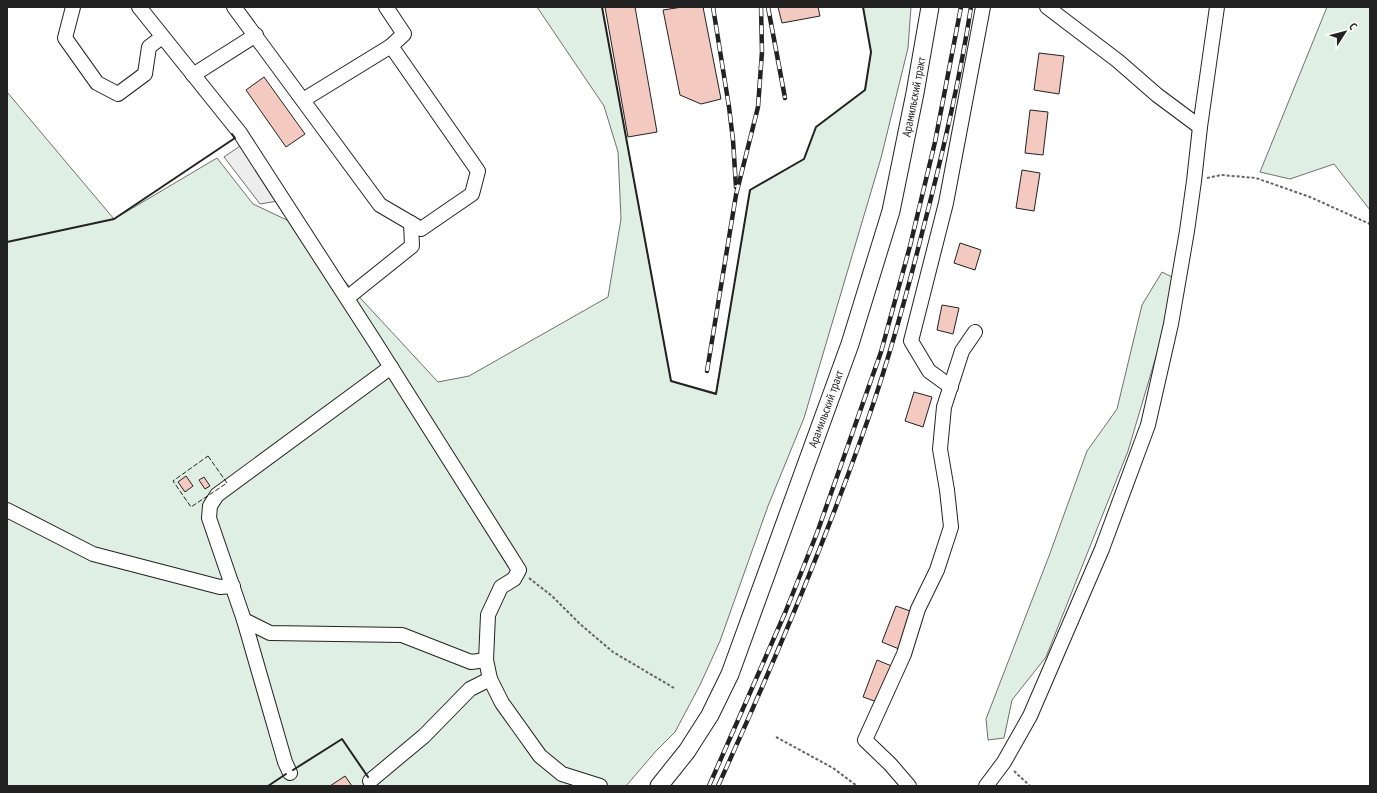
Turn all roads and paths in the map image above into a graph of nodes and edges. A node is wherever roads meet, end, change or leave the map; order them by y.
1 (74, 7) edge
2 (139, 7) edge
3 (234, 7) edge
4 (386, 7) edge
5 (930, 7) edge
6 (983, 7) edge
7 (1047, 7) edge
8 (1217, 7) edge
9 (256, 35) junction
10 (162, 38) junction
11 (391, 46) junction
12 (193, 75) junction
13 (303, 100) junction
14 (1200, 127) junction
15 (1194, 181) junction
16 (410, 223) junction
17 (1370, 224) edge
18 (347, 298) junction
19 (975, 332) dead end
20 (391, 367) junction
21 (951, 387) junction
22 (7, 510) edge
23 (519, 570) junction
24 (233, 586) junction
25 (244, 620) junction
26 (486, 660) junction
27 (490, 679) junction
28 (674, 688) dead end
29 (776, 738) dead end
30 (1004, 762) junction
31 (290, 773) dead end
32 (370, 781) dead end
33 (600, 786) edge
34 (658, 786) edge
35 (857, 786) edge
36 (910, 786) edge
37 (986, 786) edge
38 (1030, 786) edge

1 - 10 street
2 - 10 street
3 - 9 street
4 - 11 street
5 - 34 main road, Арамильский тракт
6 - 21 street
7 - 14 street
8 - 14 street
9 - 12 street
9 - 13 street
10 - 12 street
11 - 13 street
11 - 16 street
12 - 18 street
13 - 16 street
14 - 15 street
15 - 17 path
15 - 30 street
16 - 18 street
18 - 20 street
19 - 21 street
20 - 23 street
20 - 24 street
21 - 36 street
22 - 24 street
23 - 26 street
23 - 28 path
24 - 25 street
25 - 26 street
25 - 31 street
26 - 27 street
27 - 32 street
27 - 33 street
29 - 35 path
30 - 37 street
30 - 38 path

